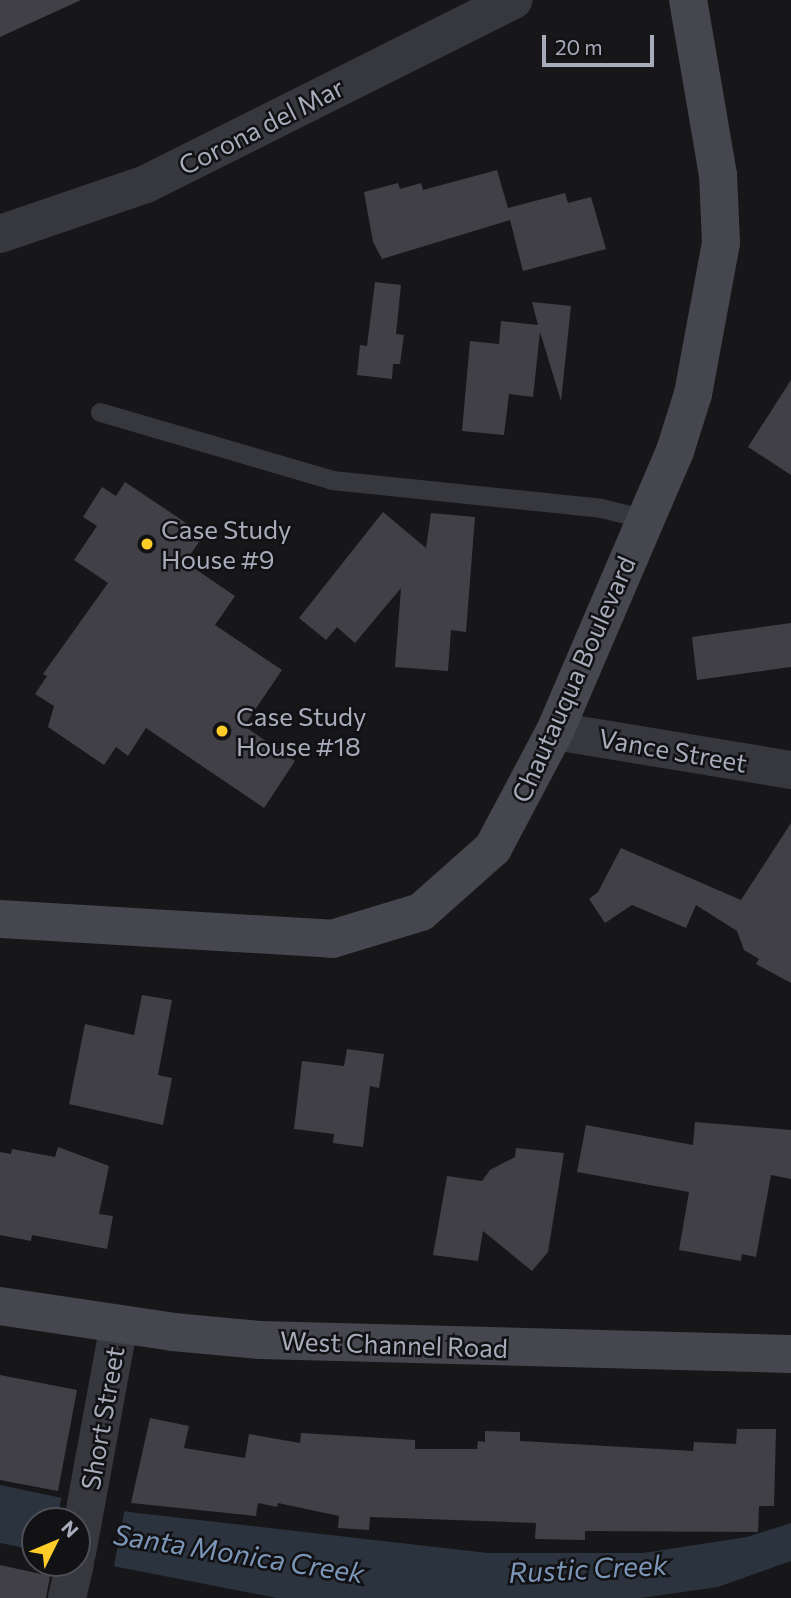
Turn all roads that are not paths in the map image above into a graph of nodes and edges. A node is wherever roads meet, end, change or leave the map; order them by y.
1 (513, 0) edge
2 (688, 0) edge
3 (0, 234) edge
4 (100, 412) dead end
5 (642, 517) junction
6 (555, 731) junction
7 (791, 770) edge
8 (0, 919) edge
9 (0, 1306) edge
10 (119, 1325) junction
11 (791, 1354) edge
12 (85, 1507) edge

1 - 3 street, Corona del Mar
2 - 5 street, Chautauqua Boulevard
4 - 5 lane
5 - 6 street, Chautauqua Boulevard
6 - 7 street, Vance Street
6 - 8 street, Chautauqua Boulevard
9 - 10 street, West Channel Road
10 - 11 street, West Channel Road
10 - 12 street, Short Street

